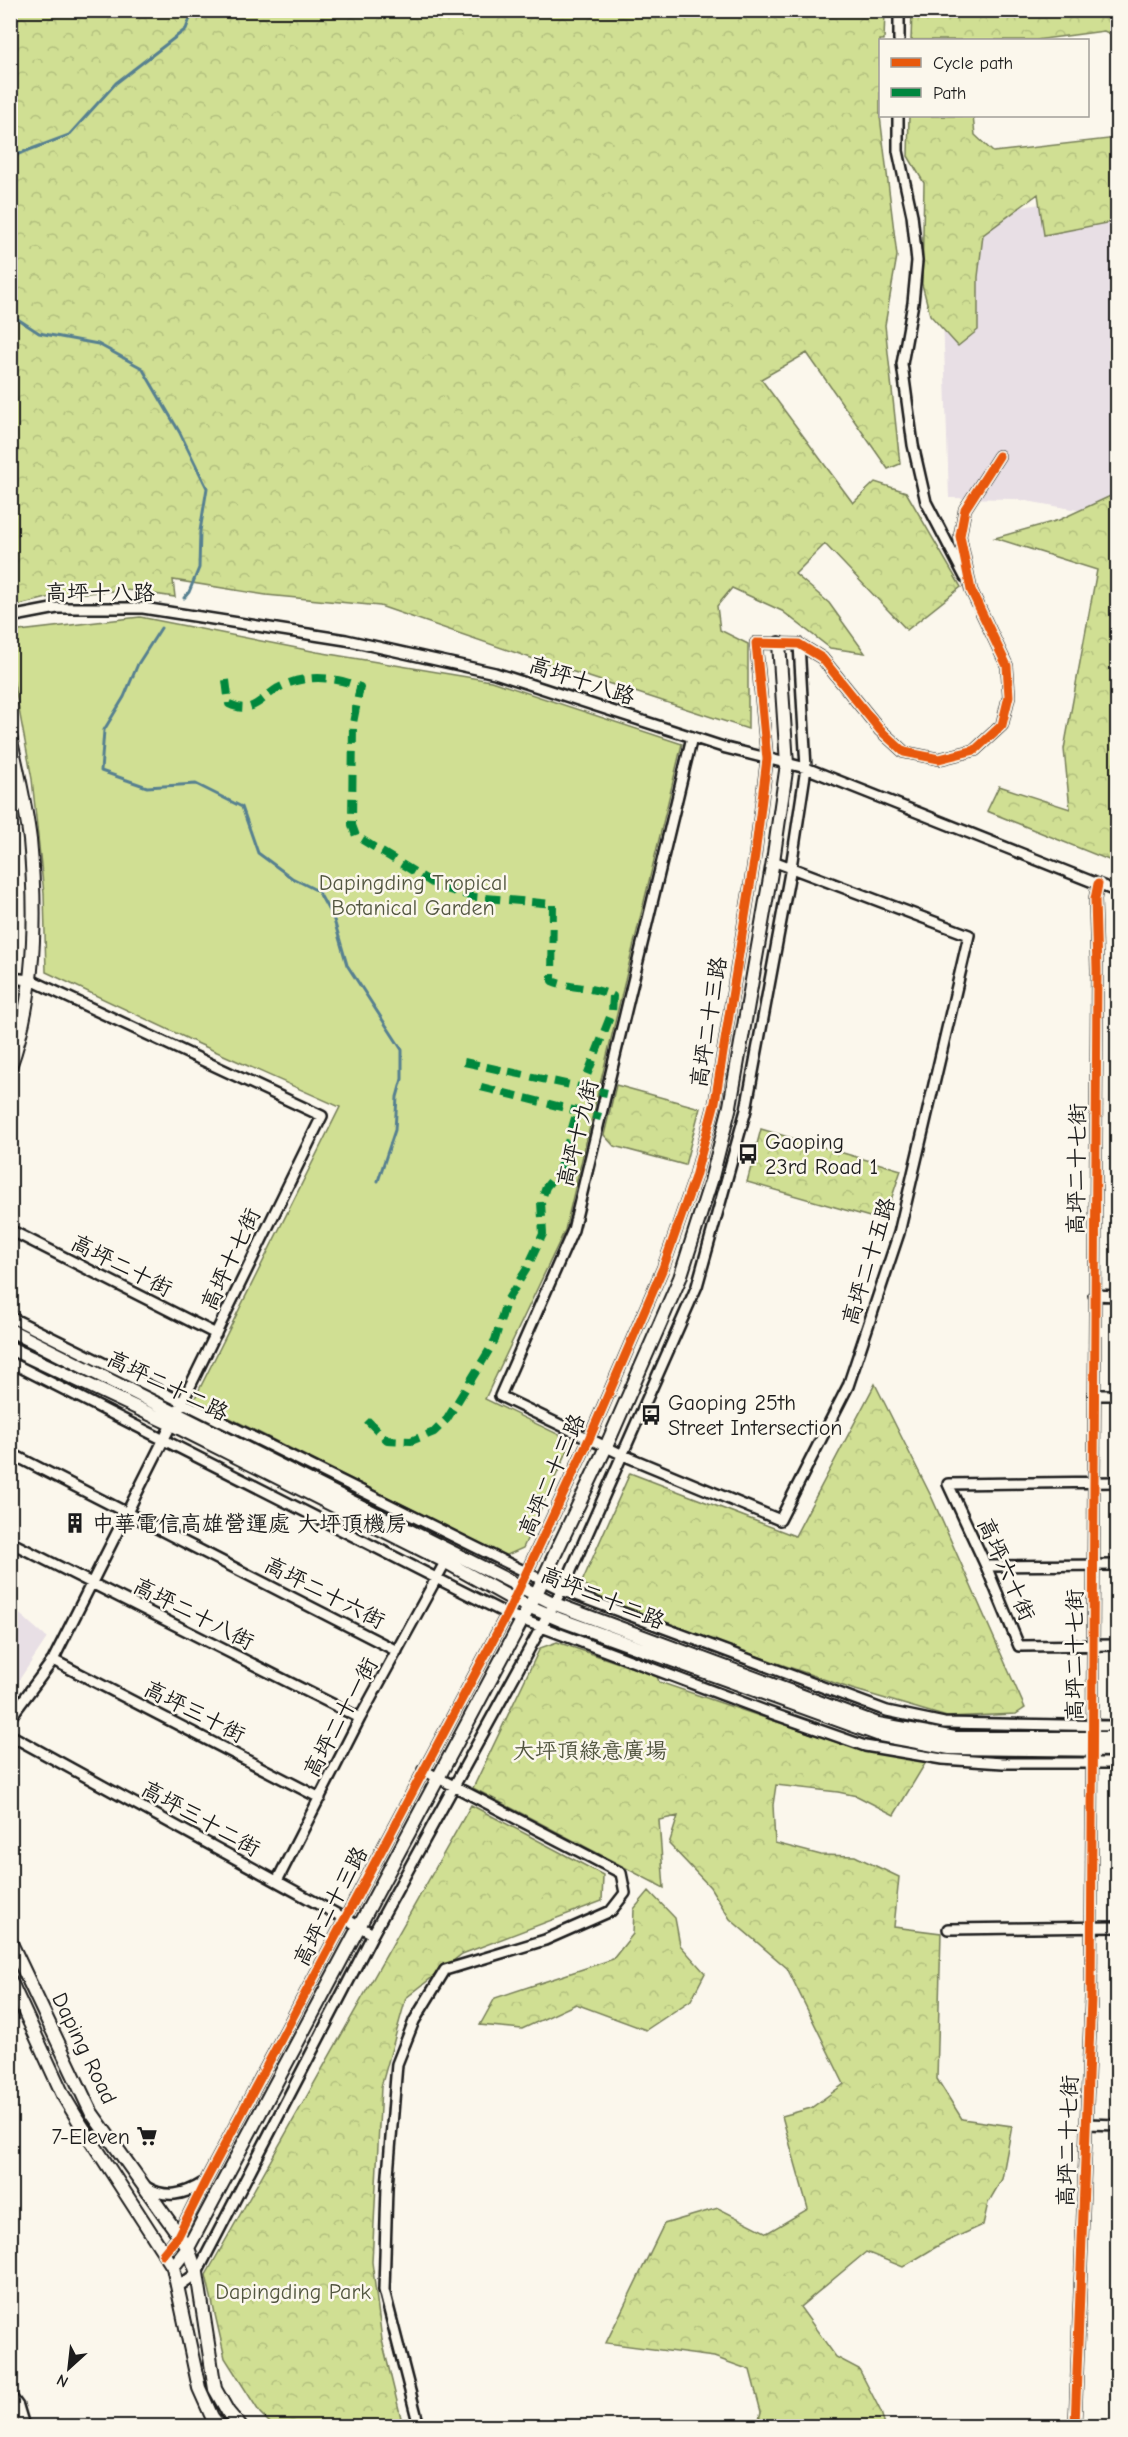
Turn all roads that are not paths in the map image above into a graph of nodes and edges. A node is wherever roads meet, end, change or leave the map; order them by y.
1 (899, 10) edge
2 (899, 39) edge
3 (898, 117) edge
4 (999, 456) dead end
5 (971, 590) junction
6 (10, 617) edge
7 (779, 643) junction
8 (799, 644) junction
9 (10, 736) edge
10 (692, 737) junction
11 (767, 759) junction
12 (787, 764) junction
13 (806, 768) junction
14 (773, 861) junction
15 (791, 867) junction
16 (1098, 884) junction
17 (1118, 892) edge
18 (10, 978) edge
19 (31, 980) junction
20 (10, 1067) edge
21 (10, 1230) edge
22 (1094, 1295) junction
23 (1118, 1296) edge
24 (10, 1317) edge
25 (10, 1330) edge
26 (216, 1334) junction
27 (10, 1348) edge
28 (10, 1362) edge
29 (1093, 1395) junction
30 (1118, 1395) edge
31 (177, 1413) junction
32 (589, 1439) junction
33 (164, 1440) junction
34 (606, 1447) junction
35 (10, 1453) edge
36 (623, 1455) junction
37 (1093, 1482) junction
38 (1118, 1482) edge
39 (127, 1512) junction
40 (458, 1539) junction
41 (10, 1542) edge
42 (449, 1557) junction
43 (1118, 1565) edge
44 (986, 1566) junction
45 (1093, 1566) junction
46 (527, 1574) junction
47 (438, 1578) junction
48 (542, 1581) junction
49 (92, 1583) junction
50 (521, 1587) junction
51 (562, 1590) junction
52 (536, 1594) junction
53 (514, 1600) junction
54 (555, 1604) junction
55 (529, 1608) junction
56 (507, 1614) junction
57 (549, 1616) junction
58 (522, 1620) junction
59 (541, 1629) junction
60 (1093, 1646) junction
61 (1118, 1646) edge
62 (397, 1651) junction
63 (52, 1660) junction
64 (10, 1718) edge
65 (360, 1718) junction
66 (1118, 1726) edge
67 (10, 1735) edge
68 (1118, 1738) edge
69 (1094, 1744) junction
70 (1118, 1750) edge
71 (1118, 1763) edge
72 (423, 1770) junction
73 (437, 1778) junction
74 (455, 1788) junction
75 (320, 1797) junction
76 (276, 1881) junction
77 (346, 1919) junction
78 (358, 1926) junction
79 (1118, 1927) edge
80 (1092, 1928) junction
81 (948, 1929) dead end
82 (373, 1934) junction
83 (10, 1941) edge
84 (32, 1988) junction
85 (12, 1989) edge
86 (1087, 2124) junction
87 (1118, 2126) edge
88 (205, 2182) junction
89 (140, 2183) junction
90 (178, 2236) junction
91 (188, 2248) junction
92 (163, 2254) junction
93 (174, 2267) junction
94 (197, 2273) junction
95 (179, 2286) junction
96 (10, 2395) edge
97 (24, 2427) edge
98 (219, 2427) edge
99 (240, 2427) edge
100 (418, 2427) edge
101 (1075, 2427) edge

1 - 2 street
3 - 5 street
4 - 5 street
5 - 8 street
6 - 10 street, 高坪十八路
7 - 8 street
7 - 11 street, 高坪二十三路
7 - 12 street, 高坪二十三路
8 - 13 street
9 - 19 street
10 - 11 street, 高坪十八路
10 - 32 street, 高坪十九街
11 - 12 street, 高坪十八路
11 - 32 street, 高坪二十三路
12 - 13 street, 高坪十八路
12 - 14 street, 高坪二十三路
13 - 15 street
13 - 16 street, 高坪十八路
14 - 15 street, 高坪二十五路
14 - 34 street, 高坪二十三路
15 - 36 street
15 - 36 street, 高坪二十五路
16 - 17 street, 高坪十八路
16 - 22 street, 高坪二十七街
18 - 19 street, 高坪十七街
19 - 20 street
19 - 26 street, 高坪十七街
21 - 26 street, 高坪二十街
22 - 23 street
22 - 29 street, 高坪二十七街
24 - 31 street, 高坪二十二路
25 - 31 street, 高坪二十二路
26 - 31 street, 高坪十七街
27 - 31 street, 高坪二十二路
28 - 33 street, 高坪二十二路
29 - 30 street
29 - 37 street, 高坪二十七街
31 - 33 street, 高坪十七街
31 - 40 street, 高坪二十二路
31 - 42 street, 高坪二十二路
32 - 34 street, 高坪十九街
32 - 46 street, 高坪二十三路
33 - 39 street, 高坪十七街
33 - 47 street, 高坪二十二路
34 - 36 street, 高坪十九街
34 - 48 street, 高坪二十三路
35 - 39 street, 高坪二十六街
36 - 51 street
37 - 38 street
37 - 44 street, 高坪六十街
37 - 45 street, 高坪二十七街
39 - 49 street, 高坪十七街
39 - 62 street, 高坪二十六街
40 - 42 street, 高坪二十一街
40 - 46 street, 高坪二十二路
41 - 49 street, 高坪二十八街
42 - 47 street, 高坪二十一街
42 - 50 street, 高坪二十二路
42 - 53 street, 高坪二十二路
43 - 45 street
44 - 45 street
44 - 60 street, 高坪六十街
45 - 60 street, 高坪二十七街
46 - 48 street, 高坪二十二路
46 - 50 street, 高坪二十三路
47 - 56 street, 高坪二十二路
47 - 62 street, 高坪二十一街
48 - 51 street, 高坪二十二路
48 - 52 street, 高坪二十三路
49 - 63 street, 高坪十七街
49 - 65 street, 高坪二十八街
50 - 52 street, 高坪二十二路
50 - 53 street, 高坪二十三路
51 - 54 street
51 - 69 street, 高坪二十二路
52 - 54 street, 高坪二十二路
52 - 55 street, 高坪二十三路
53 - 55 street, 高坪二十二路
53 - 56 street, 高坪二十三路
54 - 57 street
54 - 69 street, 高坪二十二路
55 - 57 street, 高坪二十二路
55 - 58 street, 高坪二十三路
56 - 58 street, 高坪二十二路
56 - 72 street, 高坪二十三路
57 - 59 street
57 - 69 street, 高坪二十二路
58 - 59 street, 高坪二十二路
58 - 73 street, 高坪二十三路
59 - 69 street, 高坪二十二路
59 - 74 street
60 - 61 street, 高坪六十街
60 - 69 street, 高坪二十七街
62 - 65 street, 高坪二十一街
63 - 64 street, 高坪十七街
63 - 75 street, 高坪三十街
65 - 75 street, 高坪二十一街
66 - 69 street, 高坪二十二路
67 - 76 street, 高坪三十二街
68 - 69 street, 高坪二十二路
69 - 70 street, 高坪二十二路
69 - 71 street, 高坪二十二路
69 - 80 street, 高坪二十七街
72 - 73 street
72 - 77 street, 高坪二十三路
73 - 74 street
73 - 78 street, 高坪二十三路
74 - 82 street
74 - 100 street
75 - 76 street, 高坪二十一街
76 - 77 street, 高坪三十二街
77 - 78 street, 高坪三十二街
77 - 88 street, 高坪二十三路
78 - 82 street, 高坪三十二街
78 - 91 street, 高坪二十三路
79 - 80 street
80 - 81 street
80 - 86 street, 高坪二十七街
82 - 94 street
83 - 84 street, Daping Road
84 - 85 street
84 - 89 street, Daping Road
85 - 92 street, Daping Road
86 - 87 street
86 - 101 street, 高坪二十七街
88 - 89 street
88 - 90 street, 高坪二十三路
89 - 90 street, Daping Road
90 - 91 street, Daping Road
90 - 92 street, 高坪二十三路
91 - 93 street, 高坪二十三路
91 - 94 street, Daping Road
92 - 93 street, Daping Road
93 - 95 street, Daping Road
94 - 95 street
94 - 99 street, Daping Road
95 - 98 street, Daping Road
96 - 97 street

